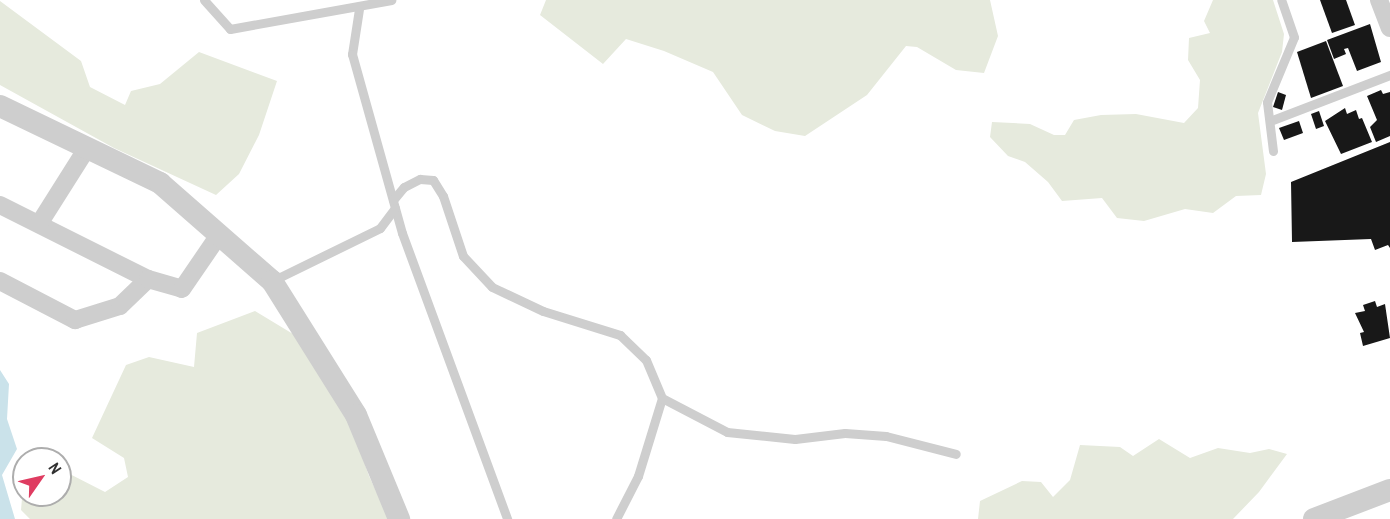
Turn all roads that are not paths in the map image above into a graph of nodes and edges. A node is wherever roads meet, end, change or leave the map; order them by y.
1 (204, 0) edge
2 (391, 0) edge
3 (1281, 0) edge
4 (1379, 0) edge
5 (359, 9) junction
6 (1390, 27) edge
7 (1390, 75) edge
8 (0, 106) edge
9 (1270, 121) junction
10 (87, 148) junction
11 (1273, 151) dead end
12 (394, 204) junction
13 (0, 205) edge
14 (39, 224) junction
15 (219, 235) junction
16 (148, 279) junction
17 (0, 281) edge
18 (272, 281) junction
19 (662, 398) junction
20 (956, 454) dead end
21 (1390, 490) edge
22 (399, 519) edge
23 (507, 519) edge
24 (616, 519) edge
25 (1314, 519) edge

1 - 5 lane
2 - 5 lane
3 - 9 lane
4 - 6 street
5 - 12 lane
7 - 9 lane
8 - 10 street
9 - 11 lane
10 - 14 street
10 - 15 street
12 - 18 lane
12 - 19 lane
12 - 23 lane
13 - 14 street
14 - 16 street
15 - 16 street
15 - 18 street
16 - 17 street
18 - 22 street
19 - 20 lane
19 - 24 lane
21 - 25 street

